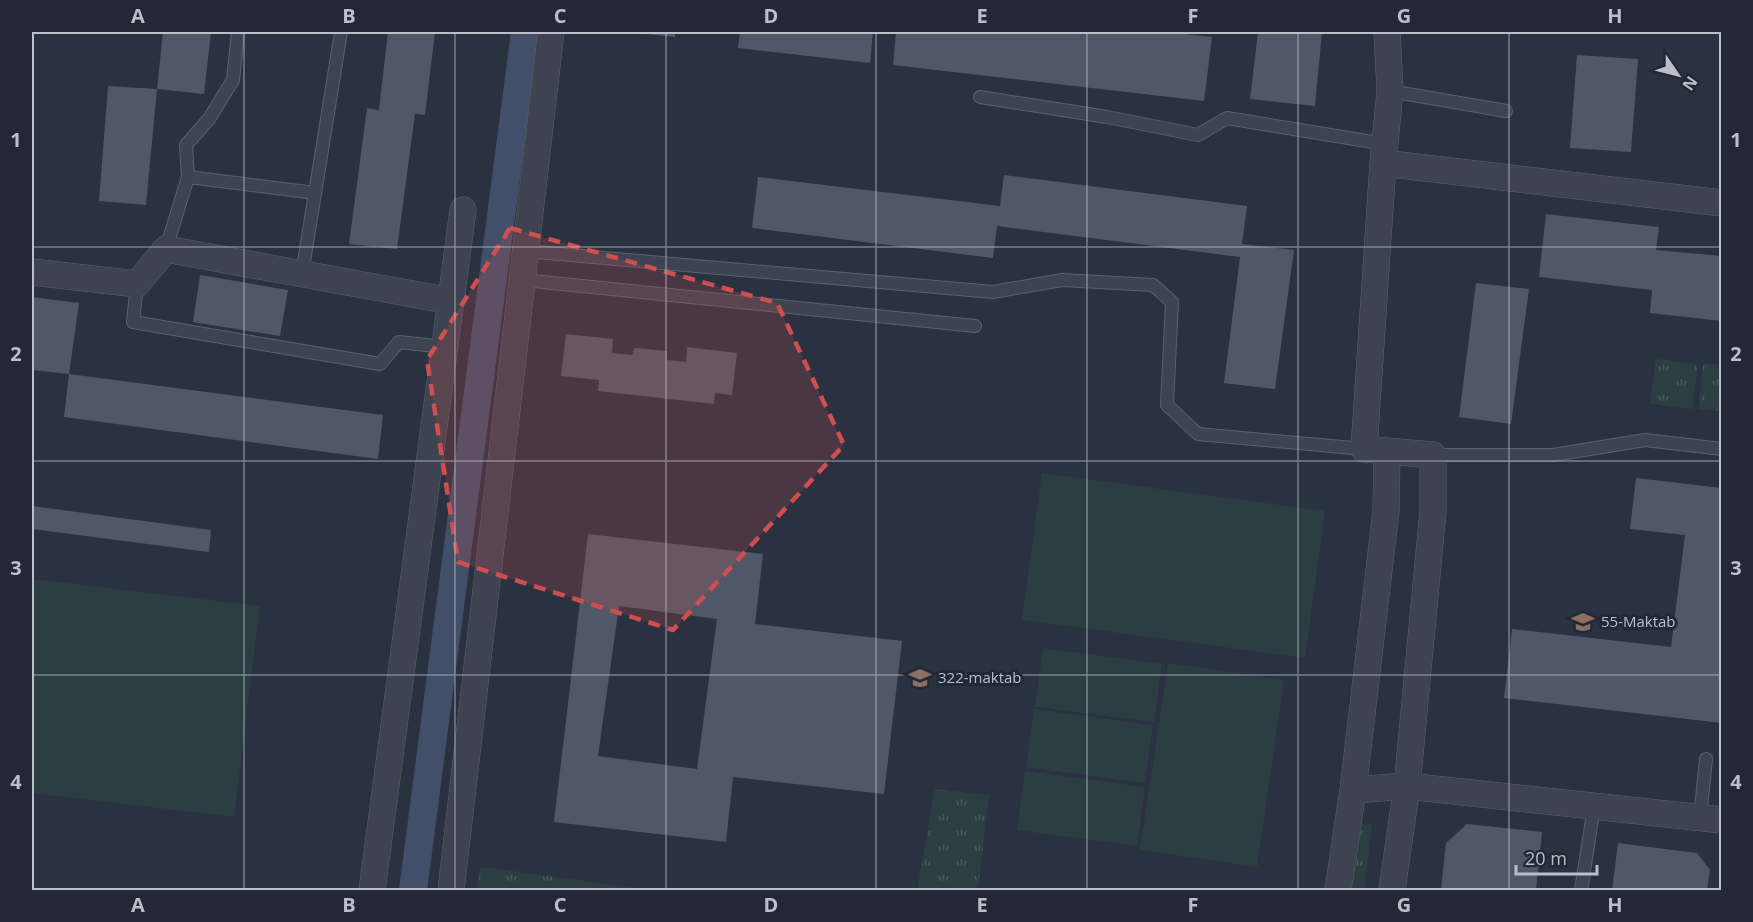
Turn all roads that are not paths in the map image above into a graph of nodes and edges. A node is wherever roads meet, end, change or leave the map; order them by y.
1 (238, 32) edge
2 (341, 32) edge
3 (551, 32) edge
4 (1387, 32) edge
5 (1390, 92) junction
6 (980, 98) dead end
7 (1506, 111) dead end
8 (1384, 153) junction
9 (188, 177) junction
10 (315, 193) junction
11 (1722, 203) edge
12 (463, 210) dead end
13 (166, 249) junction
14 (525, 250) junction
15 (32, 272) edge
16 (302, 274) junction
17 (523, 280) junction
18 (137, 284) junction
19 (451, 302) junction
20 (975, 326) dead end
21 (444, 347) junction
22 (1722, 449) edge
23 (1375, 451) junction
24 (1433, 455) junction
25 (1706, 759) dead end
26 (1407, 786) junction
27 (1353, 790) junction
28 (1594, 807) junction
29 (1711, 819) edge
30 (372, 891) edge
31 (451, 891) edge
32 (1338, 891) edge
33 (1392, 891) edge
34 (1581, 891) edge

1 - 9 lane
2 - 10 lane
3 - 14 street
4 - 5 street
5 - 7 lane
5 - 8 street
6 - 8 lane
8 - 11 street
8 - 23 street
9 - 10 lane
9 - 13 lane
10 - 16 lane
12 - 19 street
13 - 16 street
13 - 18 street
14 - 17 street
14 - 23 lane
15 - 18 street
16 - 19 street
17 - 20 lane
17 - 31 street
18 - 21 lane
19 - 21 street
21 - 30 street
22 - 24 lane
23 - 24 street
23 - 27 street
24 - 26 street
25 - 29 lane
26 - 27 street
26 - 28 street
26 - 33 street
27 - 32 street
28 - 29 street
28 - 34 lane

